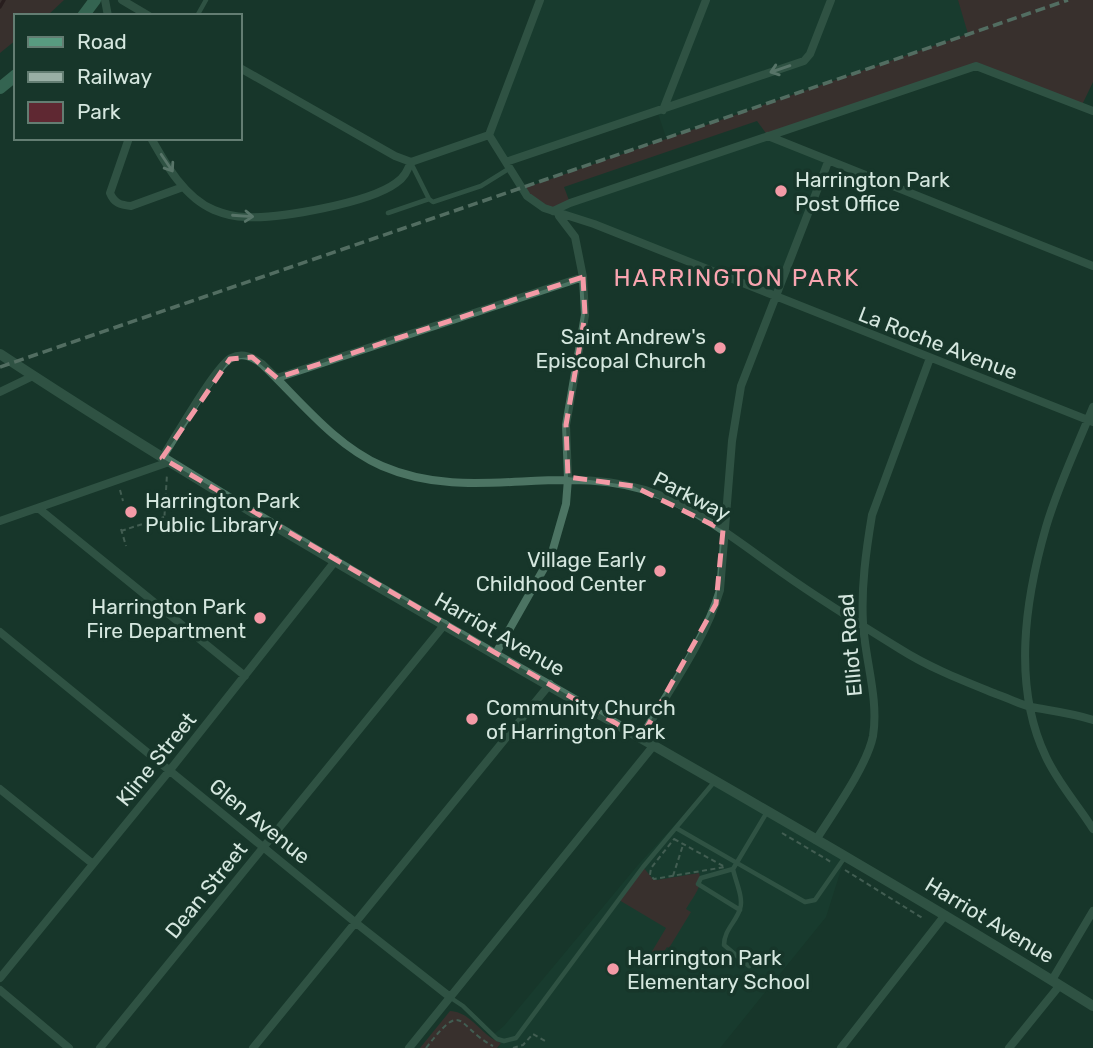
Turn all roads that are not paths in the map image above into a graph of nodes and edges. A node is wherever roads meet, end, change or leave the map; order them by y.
1 (122, 0) edge
2 (540, 0) edge
3 (706, 0) edge
4 (831, 0) edge
5 (146, 14) edge
6 (242, 69) edge
7 (14, 77) edge
8 (0, 88) edge
9 (663, 110) junction
10 (1093, 111) edge
11 (489, 135) junction
12 (768, 136) junction
13 (128, 140) edge
14 (152, 140) edge
15 (411, 162) junction
16 (828, 162) junction
17 (508, 165) junction
18 (183, 187) junction
19 (429, 200) junction
20 (553, 211) junction
21 (388, 213) dead end
22 (1093, 266) edge
23 (583, 277) junction
24 (774, 296) junction
25 (0, 354) edge
26 (930, 358) junction
27 (33, 376) junction
28 (277, 378) junction
29 (0, 391) edge
30 (1093, 407) edge
31 (1091, 421) edge
32 (166, 465) junction
33 (568, 479) junction
34 (38, 508) junction
35 (0, 521) edge
36 (723, 530) junction
37 (336, 560) junction
38 (445, 624) junction
39 (863, 626) junction
40 (0, 632) edge
41 (496, 653) junction
42 (245, 677) junction
43 (550, 684) junction
44 (1029, 706) junction
45 (1093, 720) edge
46 (641, 738) junction
47 (654, 745) junction
48 (170, 770) junction
49 (715, 781) junction
50 (1, 791) edge
51 (767, 811) junction
52 (676, 828) junction
53 (1093, 829) edge
54 (816, 840) junction
55 (263, 847) junction
56 (845, 857) junction
57 (736, 863) junction
58 (93, 864) junction
59 (733, 869) junction
60 (740, 910) junction
61 (1093, 911) edge
62 (945, 915) junction
63 (356, 923) junction
64 (749, 966) dead end
65 (0, 978) edge
66 (1056, 982) junction
67 (0, 989) edge
68 (450, 997) junction
69 (1093, 1006) edge
70 (510, 1041) junction
71 (69, 1048) edge
72 (100, 1048) edge
73 (253, 1048) edge
74 (409, 1048) edge
75 (511, 1048) edge
76 (841, 1048) edge
77 (1009, 1048) edge

1 - 5 street
2 - 11 street
3 - 9 street
4 -> 9 street
6 - 15 street
7 - 8 main road
9 - 17 street
10 - 12 street
11 - 15 street
11 - 17 street, La Roche Avenue
12 - 16 street
12 - 20 street
13 - 18 street
14 -> 18 street
18 -> 15 street
15 - 19 lane
16 - 22 street
16 - 24 street
17 - 19 lane
17 - 20 street, La Roche Avenue
19 - 21 lane
20 - 23 street
20 - 24 street, La Roche Avenue
23 - 28 street
23 - 33 street
24 - 26 street, La Roche Avenue
24 - 36 street
25 - 27 street, Harriot Avenue
26 - 31 street, La Roche Avenue
26 - 39 street, Elliot Road
27 - 29 street
27 - 32 street, Harriot Avenue
28 - 32 street, Parkway
28 - 33 street, Parkway
30 - 31 street
31 - 44 street
32 - 34 street
32 - 37 street, Harriot Avenue
33 - 36 street, Parkway
33 - 41 street
34 - 35 street
34 - 42 street
36 - 39 street, Parkway
36 - 46 street
37 - 38 street, Harriot Avenue
37 - 42 street, Kline Street
38 - 41 street, Harriot Avenue
38 - 55 street, Dean Street
39 - 44 street, Parkway
39 - 54 street, Elliot Road
40 - 48 street, Glen Avenue
41 - 43 street, Harriot Avenue
42 - 48 street, Kline Street
43 - 46 street, Harriot Avenue
43 - 63 street
44 - 45 street, Parkway
44 - 53 street
46 - 47 street, Harriot Avenue
47 - 49 street, Harriot Avenue
47 - 68 street
48 - 55 street, Glen Avenue
48 - 58 street, Kline Street
49 - 51 street, Harriot Avenue
49 - 52 lane
50 - 58 street
51 - 54 street, Harriot Avenue
51 - 57 lane
52 - 57 lane
52 - 70 lane
54 - 56 street, Harriot Avenue
55 - 63 street, Glen Avenue
55 - 72 street, Dean Street
56 - 57 lane
56 - 62 street, Harriot Avenue
57 - 59 lane
58 - 65 street, Kline Street
59 - 60 lane
59 - 60 lane
60 - 64 lane
61 - 66 street
62 - 66 street, Harriot Avenue
62 - 76 street
63 - 68 street, Glen Avenue
63 - 73 street
66 - 69 street, Harriot Avenue
66 - 77 street
67 - 71 street
68 - 70 lane, Glen Avenue
68 - 74 street
70 - 75 lane

